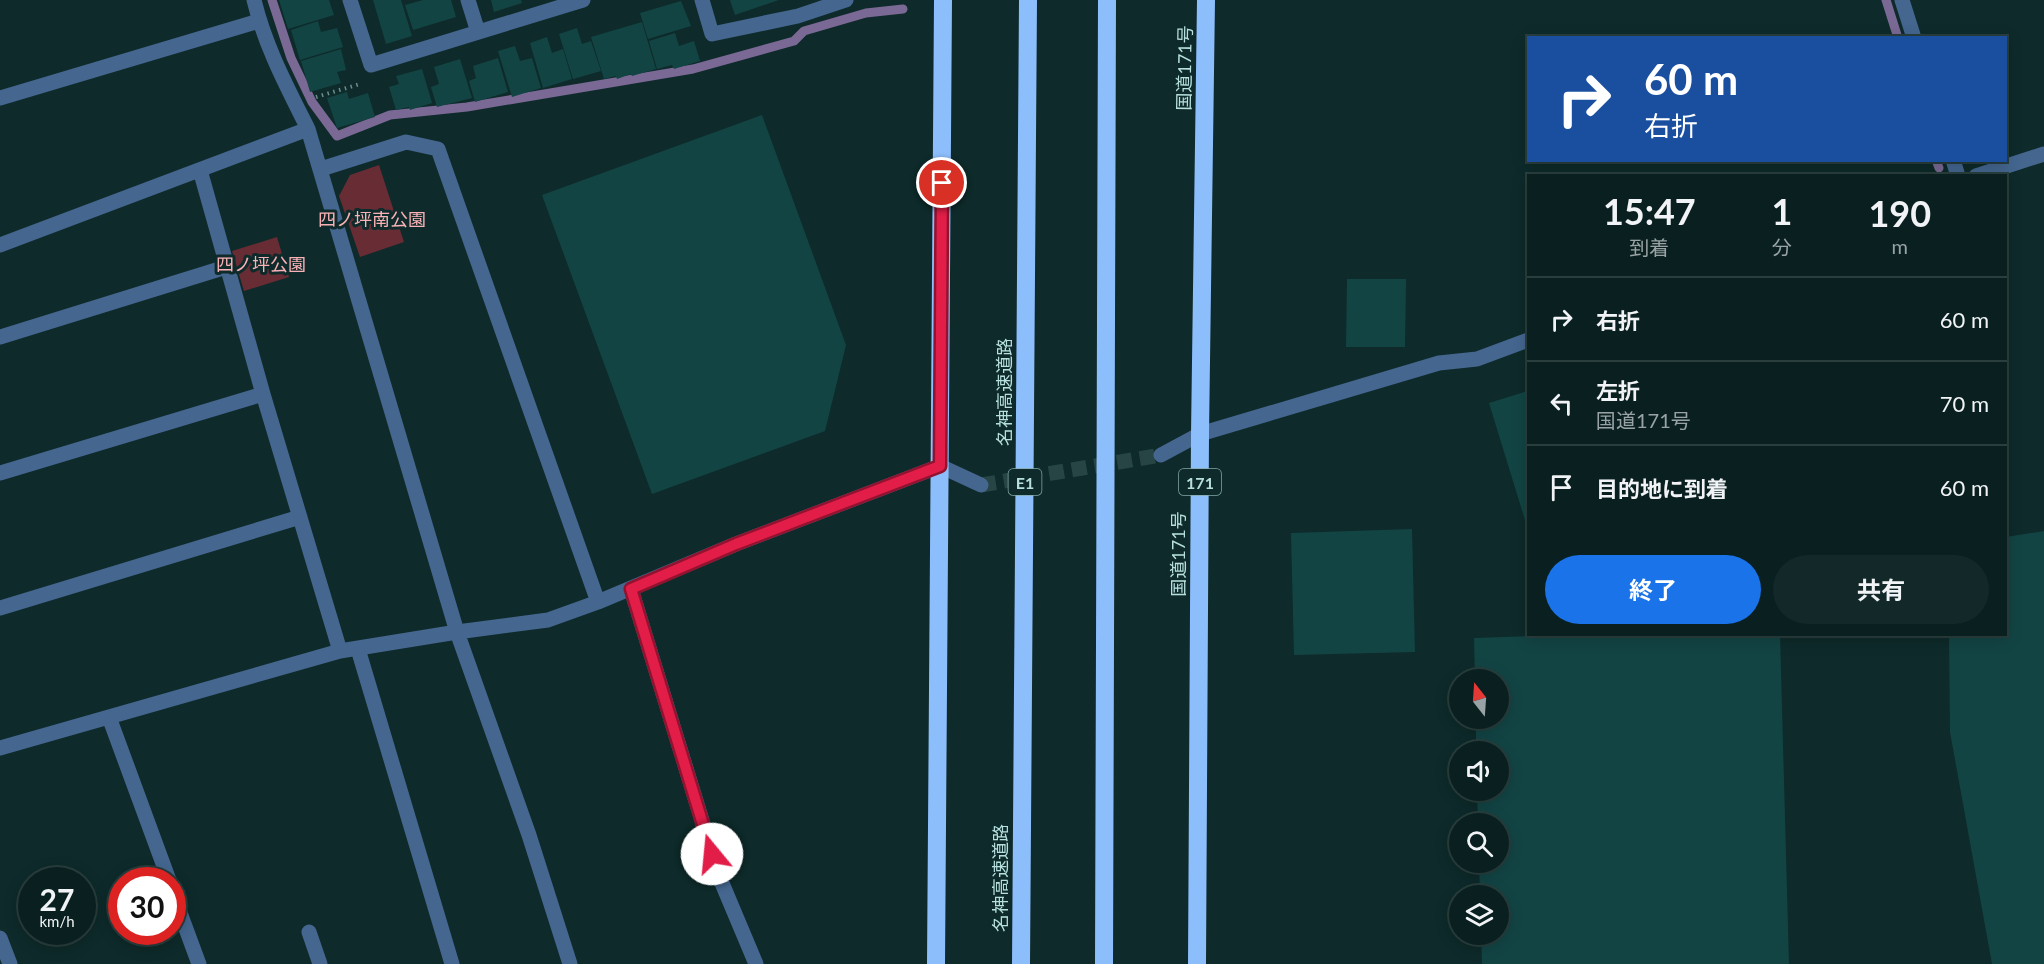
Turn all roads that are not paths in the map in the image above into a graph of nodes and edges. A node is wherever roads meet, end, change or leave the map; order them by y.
1 (254, 0) edge
2 (350, 0) edge
3 (468, 0) edge
4 (583, 0) edge
5 (702, 0) edge
6 (846, 0) edge
7 (943, 0) edge
8 (1028, 0) edge
9 (1107, 0) edge
10 (1206, 0) edge
11 (1902, 0) edge
12 (259, 21) junction
13 (478, 32) junction
14 (1913, 36) edge
15 (0, 98) edge
16 (308, 129) junction
17 (2044, 154) edge
18 (321, 169) junction
19 (200, 170) junction
20 (1982, 174) edge
21 (0, 245) edge
22 (226, 267) junction
23 (0, 337) edge
24 (1527, 340) edge
25 (263, 394) junction
26 (1200, 434) junction
27 (1161, 455) tunnel mouth
28 (940, 466) junction
29 (0, 473) edge
30 (981, 485) tunnel mouth
31 (300, 517) junction
32 (631, 589) junction
33 (598, 602) junction
34 (0, 608) edge
35 (457, 632) junction
36 (358, 649) junction
37 (340, 651) junction
38 (109, 717) junction
39 (0, 748) edge
40 (164, 867) edge
41 (186, 929) edge
42 (309, 932) dead end
43 (0, 938) edge
44 (10, 964) edge
45 (199, 964) edge
46 (320, 964) edge
47 (452, 964) edge
48 (570, 964) edge
49 (756, 964) edge
50 (936, 964) edge
51 (1021, 964) edge
52 (1104, 964) edge
53 (1197, 964) edge

1 - 12 street
2 - 13 street
3 - 13 street
4 - 13 street
5 - 6 street
7 - 28 highway
8 - 51 highway, 名神高速道路 / E1
9 - 52 highway
10 - 26 highway, 国道171号 / 171
11 - 14 street
12 - 15 street
12 - 16 street
16 - 18 street
16 - 19 street
17 - 20 street
18 - 33 street
18 - 35 street
19 - 21 street
19 - 22 street
22 - 23 street
22 - 25 street
24 - 26 street
25 - 29 street
25 - 31 street
26 - 27 street
26 - 53 highway, 国道171号 / 171
28 - 30 street
28 - 32 street
28 - 50 highway
31 - 34 street
31 - 37 street
32 - 33 street
32 - 49 street
33 - 35 street
35 - 36 street
35 - 48 street
36 - 37 street
36 - 47 street
37 - 38 street
38 - 39 street
38 - 40 street
41 - 45 street
42 - 46 street
43 - 44 street

